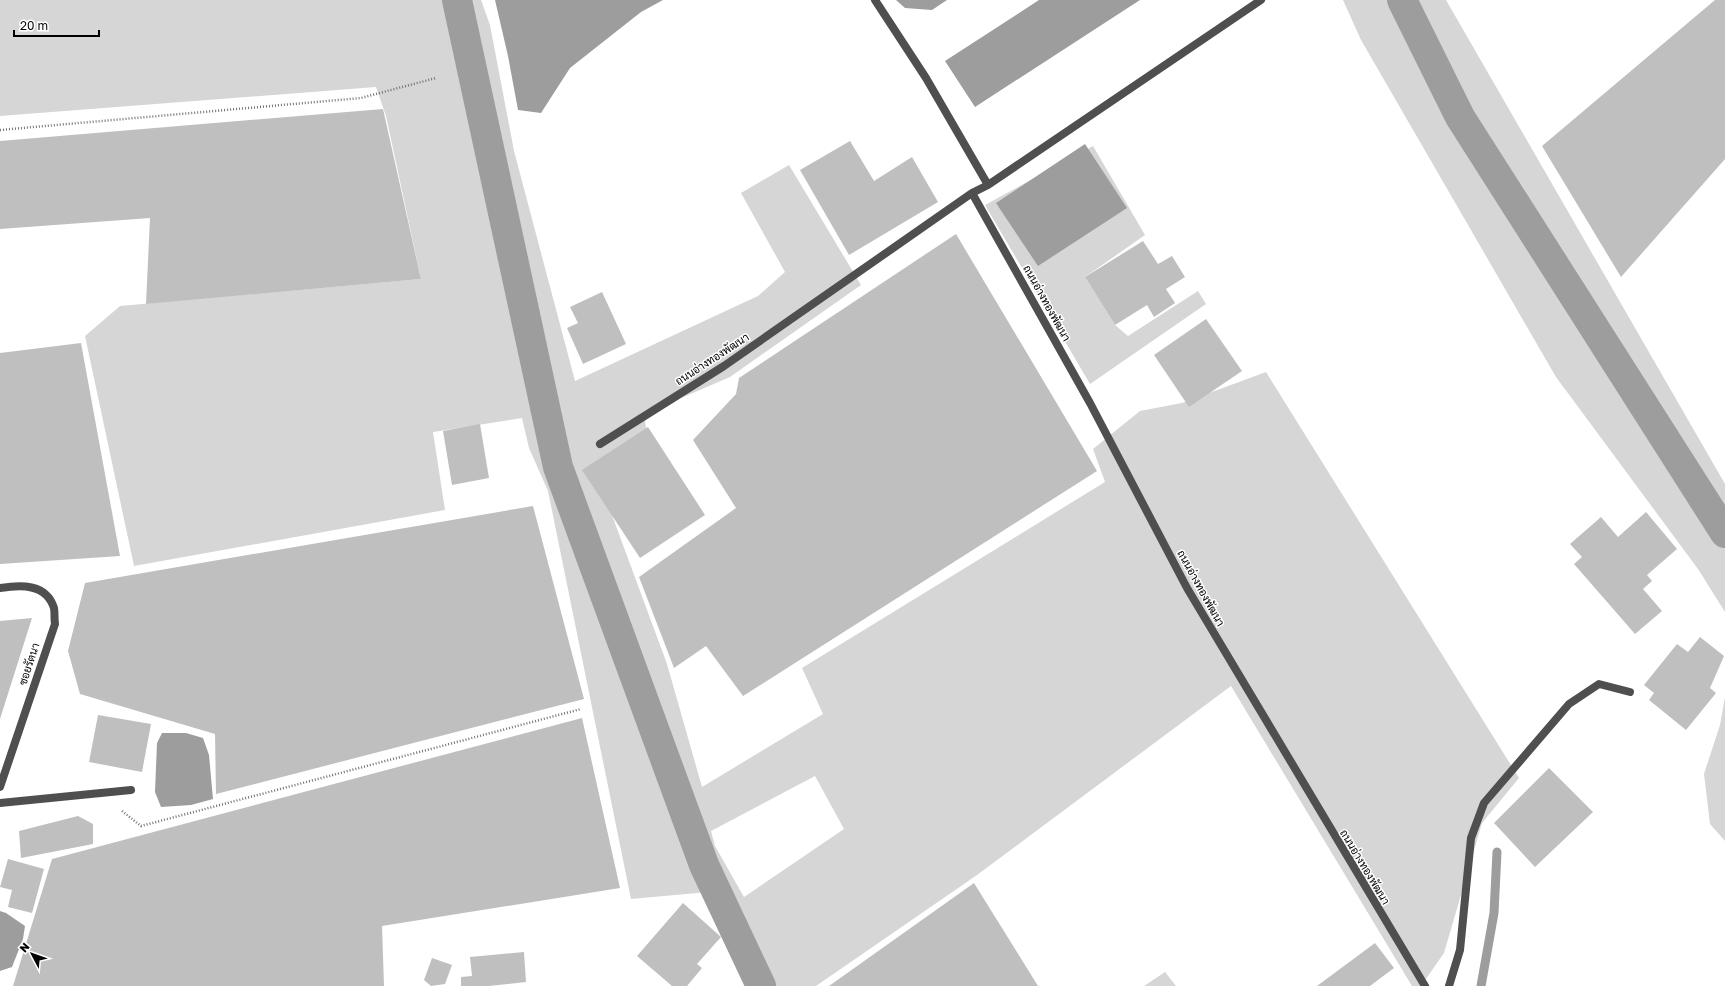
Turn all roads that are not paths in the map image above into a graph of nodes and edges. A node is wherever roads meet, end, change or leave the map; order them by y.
1 (875, 0) edge
2 (1261, 0) edge
3 (988, 185) junction
4 (972, 193) junction
5 (600, 444) dead end
6 (0, 588) edge
7 (1630, 692) dead end
8 (0, 788) edge
9 (131, 790) dead end
10 (0, 803) edge
11 (1425, 986) edge
12 (1449, 986) edge

1 - 3 street
2 - 3 street, ถนนอ่างทองพัฒนา
3 - 4 street, ถนนอ่างทองพัฒนา
4 - 5 street, ถนนอ่างทองพัฒนา
4 - 11 street, ถนนอ่างทองพัฒนา
6 - 8 street, ซอยรัตนา
7 - 12 street
9 - 10 street

